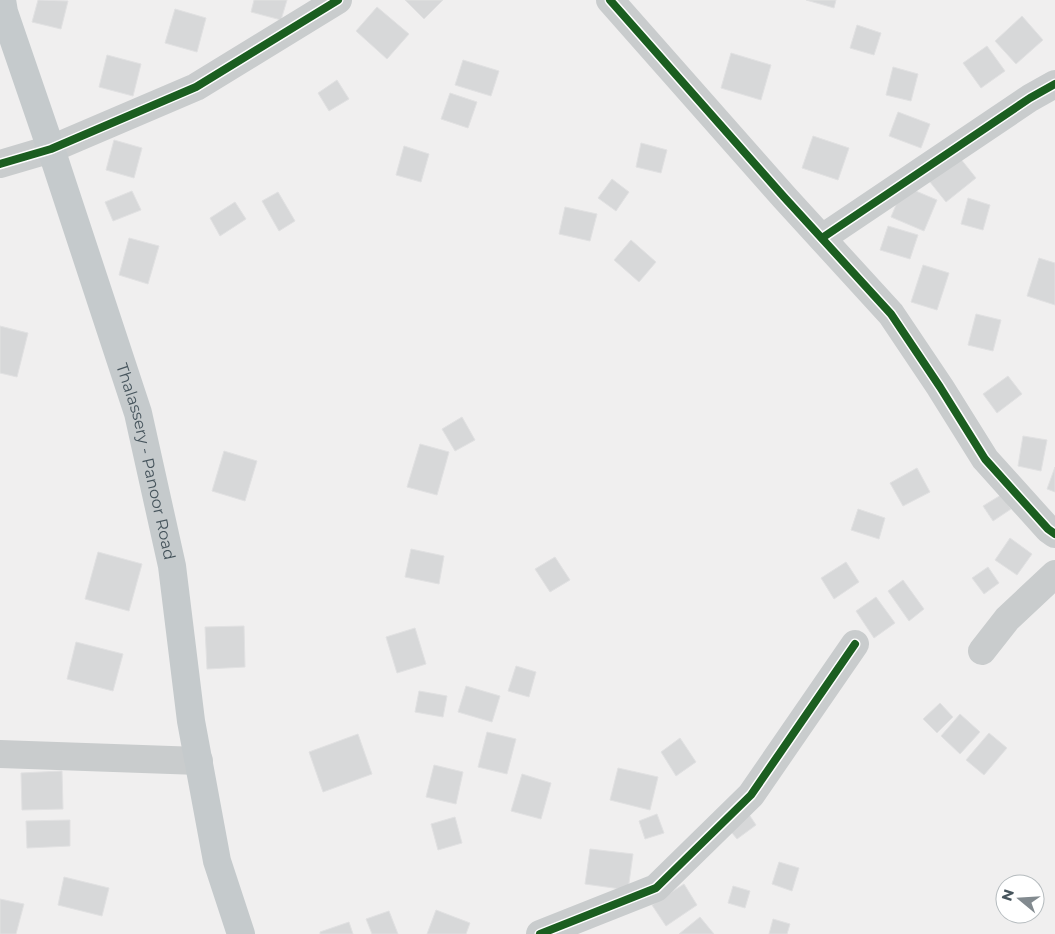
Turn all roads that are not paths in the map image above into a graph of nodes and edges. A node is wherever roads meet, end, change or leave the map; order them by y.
1 (2, 0) edge
2 (338, 0) edge
3 (610, 0) edge
4 (1055, 84) edge
5 (51, 148) junction
6 (0, 164) edge
7 (822, 238) junction
8 (1055, 534) edge
9 (1055, 574) edge
10 (855, 644) dead end
11 (982, 651) dead end
12 (0, 754) edge
13 (199, 761) junction
14 (241, 934) edge
15 (540, 934) edge

1 - 5 main road, Thalassery - Panoor Road
2 - 5 street
3 - 7 street
4 - 7 street
5 - 6 street
5 - 13 main road, Thalassery - Panoor Road
7 - 8 street
9 - 11 street
10 - 15 street
12 - 13 street
13 - 14 main road, Thalassery - Panoor Road

